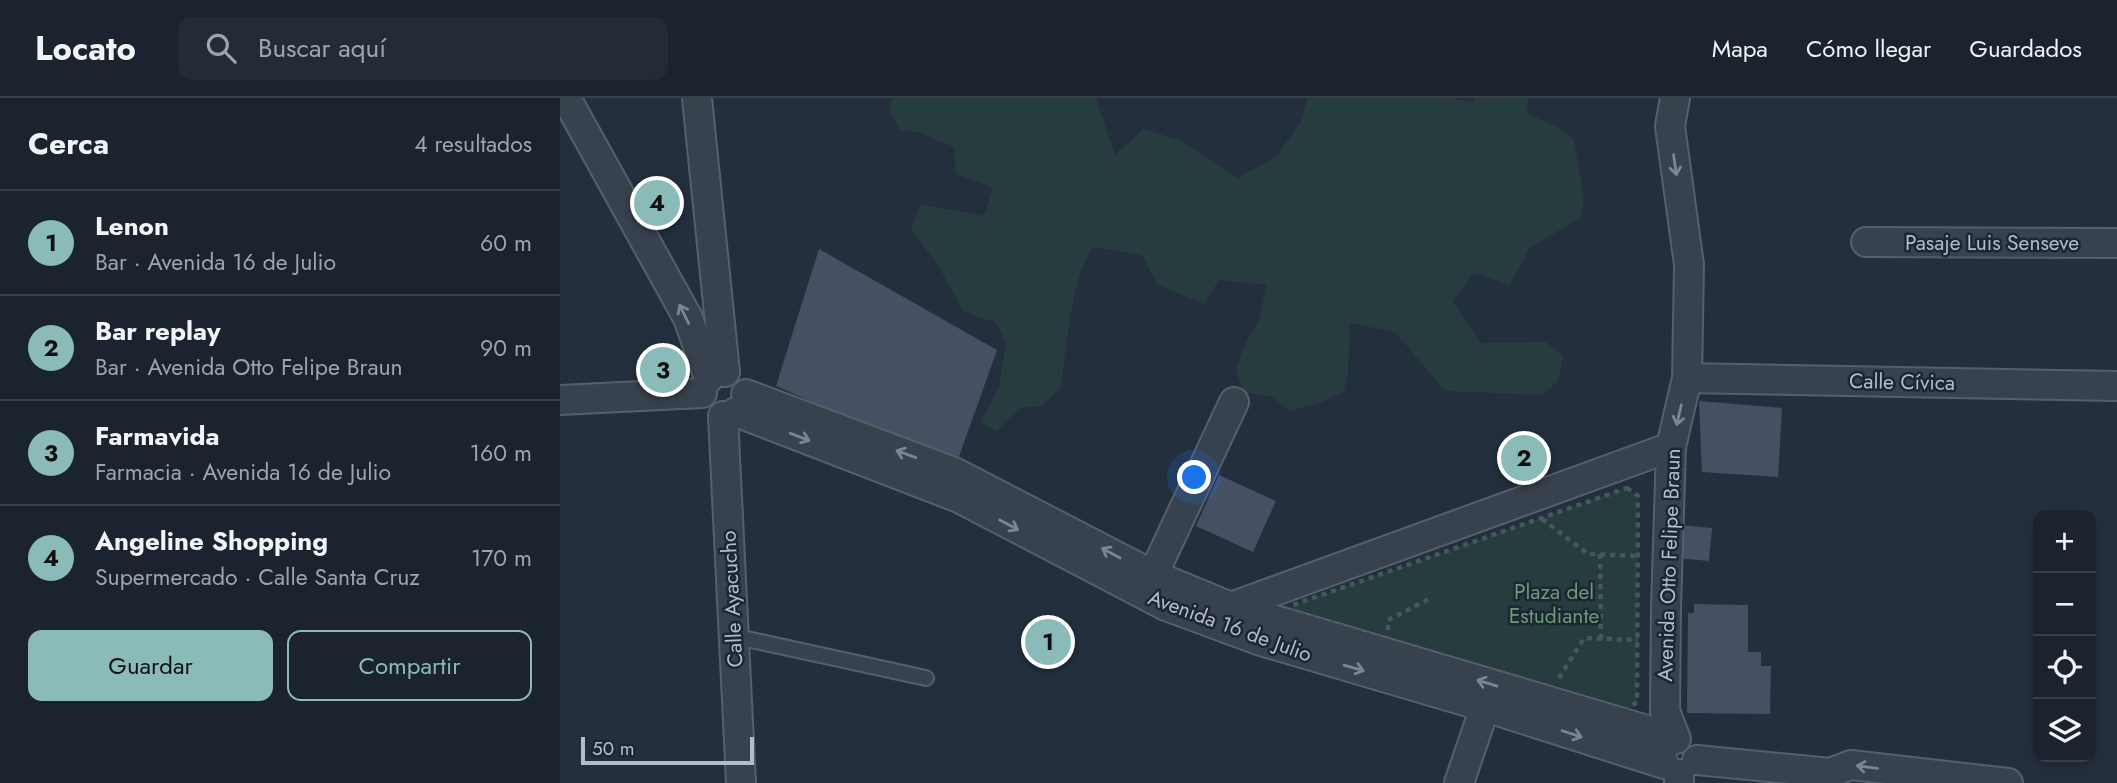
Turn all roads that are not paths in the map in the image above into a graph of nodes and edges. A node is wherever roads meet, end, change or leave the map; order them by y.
1 (566, 98) edge
2 (697, 98) edge
3 (1675, 98) edge
4 (1867, 242) dead end
5 (2117, 243) edge
6 (1687, 378) junction
7 (712, 381) junction
8 (2117, 386) edge
9 (560, 400) edge
10 (1234, 402) dead end
11 (735, 407) junction
12 (1671, 447) junction
13 (1153, 575) junction
14 (1222, 615) junction
15 (733, 636) junction
16 (926, 678) dead end
17 (1486, 707) junction
18 (1677, 760) edge
19 (1836, 778) edge
20 (741, 783) edge
21 (1459, 783) edge
22 (2008, 783) edge

7 -> 1 street
2 - 7 street
3 -> 6 street, Avenida Otto Felipe Braun
4 - 5 street, Pasaje Luis Senseve
6 - 8 street, Calle Cívica
6 -> 12 street, Avenida Otto Felipe Braun
7 - 9 street
7 - 11 street
7 - 11 street
10 - 13 street
13 -> 11 street, Avenida 16 de Julio
11 -> 14 street, Avenida 16 de Julio
11 - 15 street, Calle Ayacucho
12 - 14 street
12 - 18 street, Avenida Otto Felipe Braun
13 - 14 street, Avenida 16 de Julio
14 -> 17 street, Avenida 16 de Julio
18 -> 14 street, Avenida 16 de Julio
15 - 16 lane
15 - 20 street, Calle Ayacucho
17 -> 18 street, Avenida 16 de Julio
17 - 21 street
18 - 19 street, Avenida 16 de Julio
22 -> 19 street, Avenida 16 de Julio

